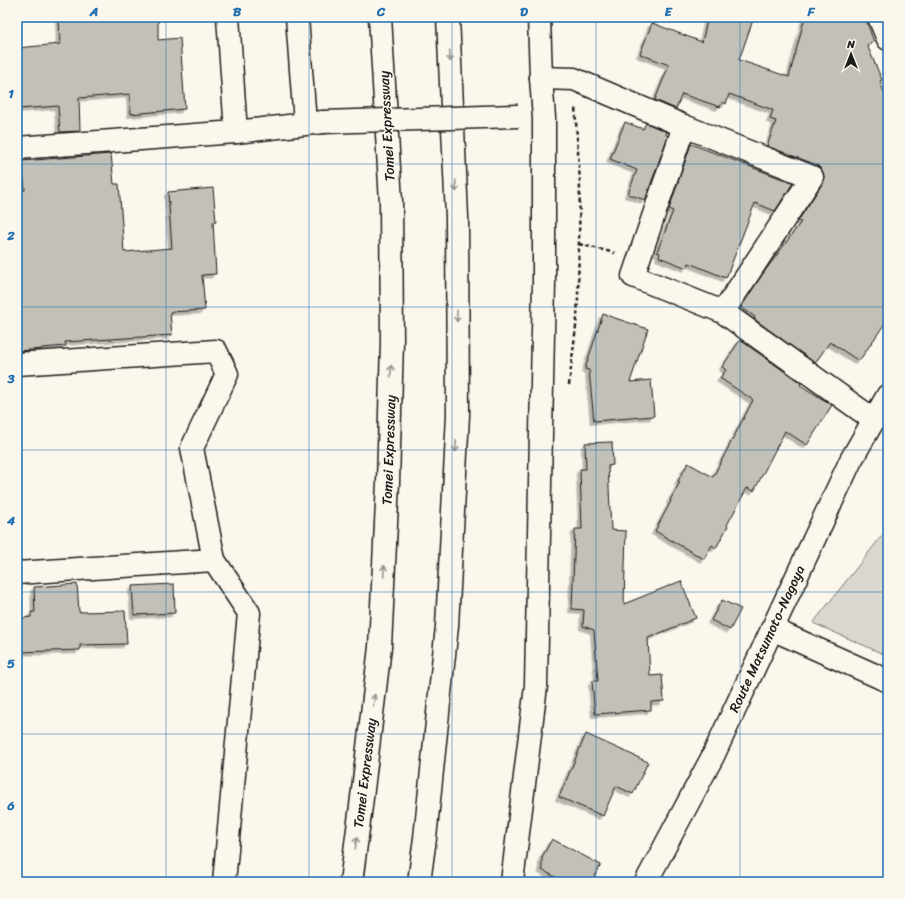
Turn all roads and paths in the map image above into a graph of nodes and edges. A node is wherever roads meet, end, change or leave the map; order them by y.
1 (228, 17) edge
2 (297, 17) edge
3 (380, 17) edge
4 (448, 17) edge
5 (539, 17) edge
6 (879, 17) edge
7 (888, 39) edge
8 (541, 78) junction
9 (574, 79) junction
10 (544, 118) junction
11 (314, 122) junction
12 (684, 126) junction
13 (236, 132) junction
14 (17, 148) edge
15 (579, 244) junction
16 (638, 260) junction
17 (723, 312) junction
18 (577, 318) dead end
19 (17, 364) edge
20 (888, 395) edge
21 (874, 420) junction
22 (214, 560) junction
23 (17, 573) edge
24 (772, 629) junction
25 (888, 681) edge
26 (224, 882) edge
27 (351, 882) edge
28 (419, 882) edge
29 (512, 882) edge
30 (646, 882) edge

1 - 13 main road
2 - 11 main road
27 -> 3 main road, Tomei Expressway
4 -> 28 main road
5 - 8 main road
6 - 7 main road
8 - 9 main road
8 - 10 main road
9 - 12 main road
9 - 15 path
10 - 11 main road, bridge
10 - 29 main road
11 - 13 main road
12 - 16 main road
12 - 17 main road
13 - 14 main road
15 - 16 path
15 - 18 path
16 - 17 main road
17 - 21 main road
19 - 22 main road
20 - 21 main road, Route Matsumoto-Nagoya
21 - 24 main road, Route Matsumoto-Nagoya
22 - 23 main road
22 - 26 main road
24 - 25 main road
24 - 30 main road, Route Matsumoto-Nagoya

